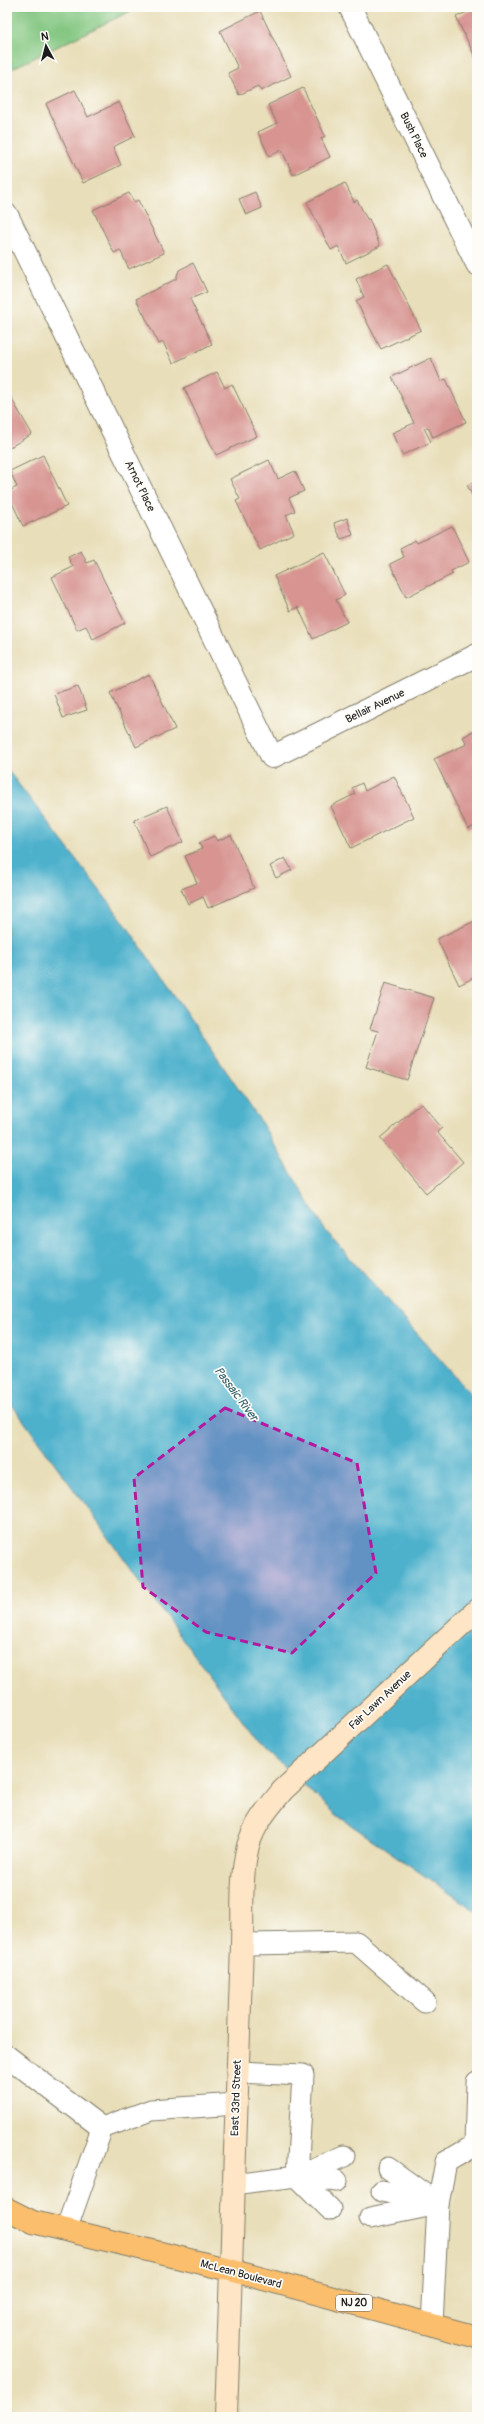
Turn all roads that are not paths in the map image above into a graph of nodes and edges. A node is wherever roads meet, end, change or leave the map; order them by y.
1 (350, 7) edge
2 (7, 215) edge
3 (477, 264) edge
4 (477, 655) edge
5 (272, 757) joint
6 (477, 1610) edge
7 (283, 1790) joint
8 (242, 1944) junction
9 (425, 2002) dead end
10 (7, 2056) edge
11 (237, 2072) junction
12 (477, 2082) edge
13 (236, 2104) junction
14 (102, 2128) junction
15 (344, 2156) dead end
16 (388, 2168) dead end
17 (297, 2176) junction
18 (337, 2181) dead end
19 (233, 2184) junction
20 (382, 2191) dead end
21 (438, 2204) junction
22 (7, 2209) edge
23 (330, 2210) dead end
24 (7, 2218) edge
25 (370, 2218) dead end
26 (33, 2222) junction
27 (66, 2230) junction
28 (230, 2270) junction
29 (432, 2325) junction
30 (477, 2336) edge
31 (226, 2417) edge

1 - 3 street, Bush Place
2 - 5 street, Arnot Place
4 - 5 street, Bellair Avenue
6 - 7 main road, Fair Lawn Avenue
7 - 8 main road, East 33rd Street
8 - 9 lane
8 - 11 main road, East 33rd Street
10 - 14 lane
11 - 13 main road, East 33rd Street
11 - 17 lane
12 - 21 lane
13 - 14 lane
13 - 19 main road, East 33rd Street
14 - 27 lane
15 - 17 lane
16 - 21 lane
17 - 18 lane
17 - 19 lane
17 - 23 lane
19 - 28 main road, East 33rd Street
20 - 21 lane
21 - 25 lane
21 - 29 lane
22 - 26 main road, McLean Boulevard / NJ 20
24 - 26 main road
26 - 27 main road, McLean Boulevard / NJ 20
27 - 28 main road, McLean Boulevard / NJ 20
28 - 29 main road, McLean Boulevard / NJ 20
28 - 31 main road, East 33rd Street
29 - 30 main road, McLean Boulevard / NJ 20

